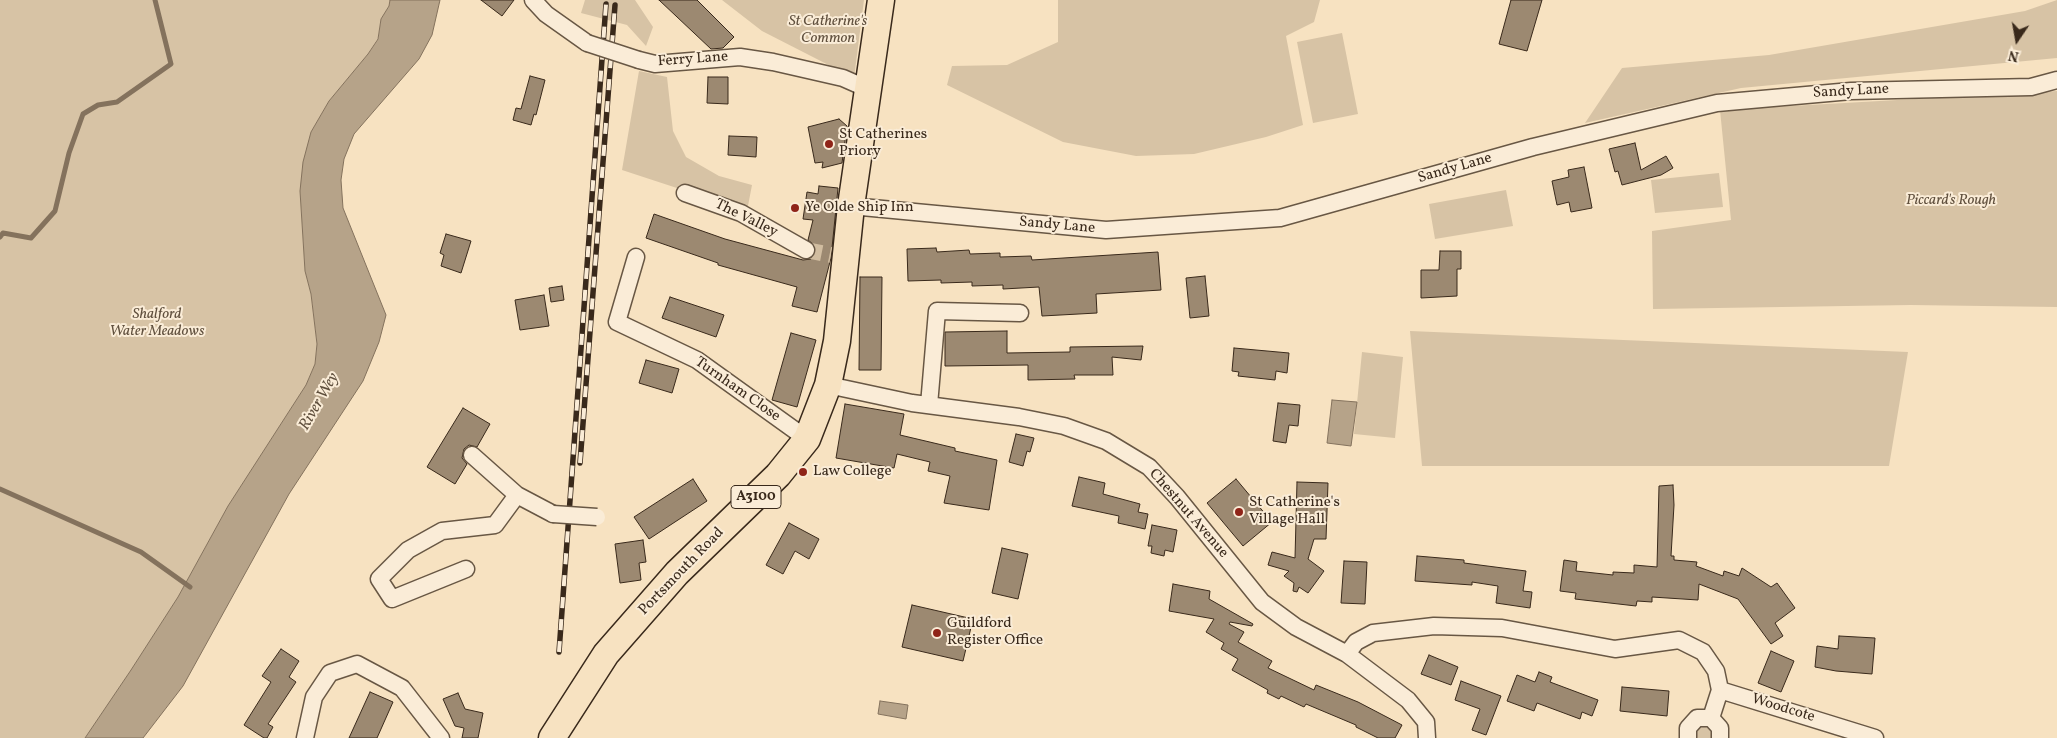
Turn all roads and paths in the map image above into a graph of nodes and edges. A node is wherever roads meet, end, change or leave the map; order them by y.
1 (533, 0) edge
2 (881, 0) edge
3 (2057, 80) edge
4 (868, 89) junction
5 (684, 193) dead end
6 (851, 206) junction
7 (806, 250) tunnel mouth
8 (636, 257) dead end
9 (1020, 313) dead end
10 (828, 385) junction
11 (929, 406) junction
12 (807, 439) junction
13 (472, 455) dead end
14 (517, 495) junction
15 (597, 516) dead end
16 (466, 569) dead end
17 (1347, 654) junction
18 (1720, 690) junction
19 (1711, 718) junction
20 (304, 738) edge
21 (441, 738) edge
22 (552, 738) edge
23 (1427, 738) edge
24 (1688, 738) edge
25 (1720, 738) edge
26 (1876, 738) edge

1 - 4 street, Ferry Lane, bridge
2 - 4 main road, A3100
3 - 6 street, Sandy Lane
4 - 6 main road, A3100
5 - 7 street, The Valley
6 - 10 main road, Portsmouth Road / A3100
8 - 12 street, Turnham Close
9 - 11 street
10 - 11 street, Chestnut Avenue
10 - 12 main road, Portsmouth Road / A3100
11 - 17 street, Chestnut Avenue
12 - 22 main road, Portsmouth Road / A3100
13 - 14 street
14 - 15 street, bridge
14 - 16 street
17 - 18 street
17 - 23 street, Chestnut Avenue
18 - 19 street
18 - 26 street, Woodcote
19 - 24 street
19 - 25 street
20 - 21 street

